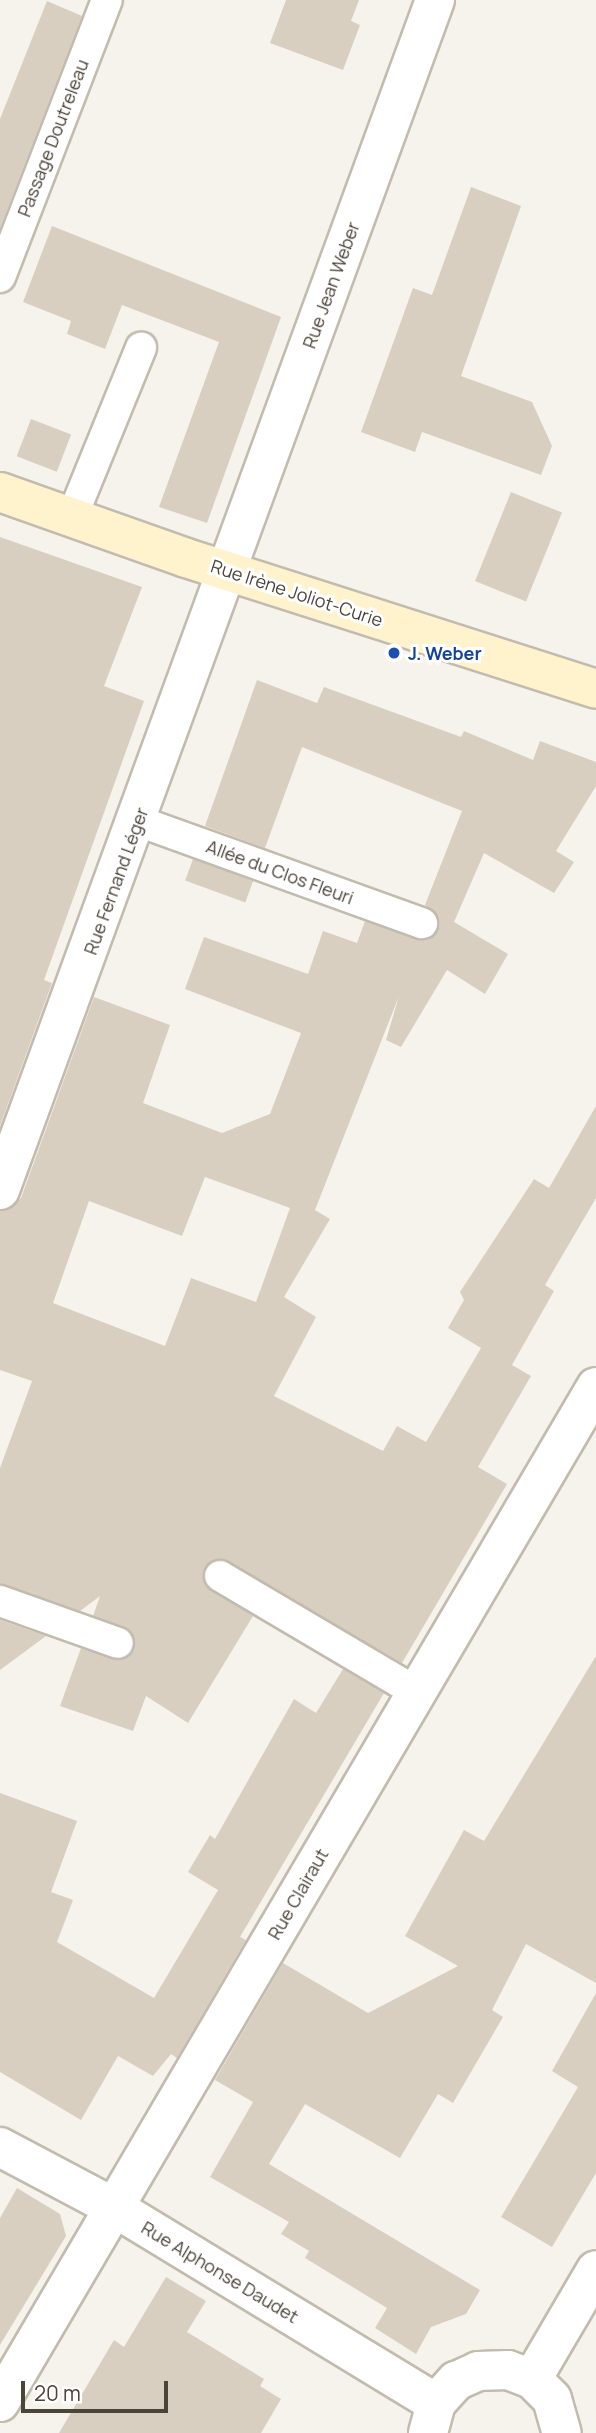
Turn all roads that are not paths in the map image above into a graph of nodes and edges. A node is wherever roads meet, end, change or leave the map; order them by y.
1 (107, 0) edge
2 (435, 0) edge
3 (0, 277) edge
4 (141, 348) dead end
5 (0, 492) edge
6 (72, 517) junction
7 (228, 570) junction
8 (596, 689) edge
9 (138, 821) junction
10 (422, 923) dead end
11 (0, 1190) edge
12 (596, 1387) edge
13 (220, 1576) dead end
14 (0, 1601) edge
15 (118, 1643) dead end
16 (416, 1692) junction
17 (0, 2147) edge
18 (115, 2208) junction
19 (596, 2270) edge
20 (532, 2379) junction
21 (0, 2403) edge
22 (432, 2418) edge
23 (562, 2433) edge

1 - 3 lane, Passage Doutreleau
2 - 7 street, Rue Jean Weber
4 - 6 lane
5 - 6 street, Rue Irène Joliot-Curie
6 - 7 street, Rue Irène Joliot-Curie
7 - 8 street, Rue Irène Joliot-Curie
7 - 9 street, Rue Fernand Léger
9 - 10 lane, Allée du Clos Fleuri
9 - 11 street, Rue Fernand Léger
12 - 16 street, Rue Clairaut
13 - 16 lane
14 - 15 lane
16 - 18 street, Rue Clairaut
17 - 18 street, Rue Alphonse Daudet
18 - 21 street, Rue Clairaut
18 - 22 street, Rue Alphonse Daudet
19 - 20 street
20 - 22 street
20 - 23 street

